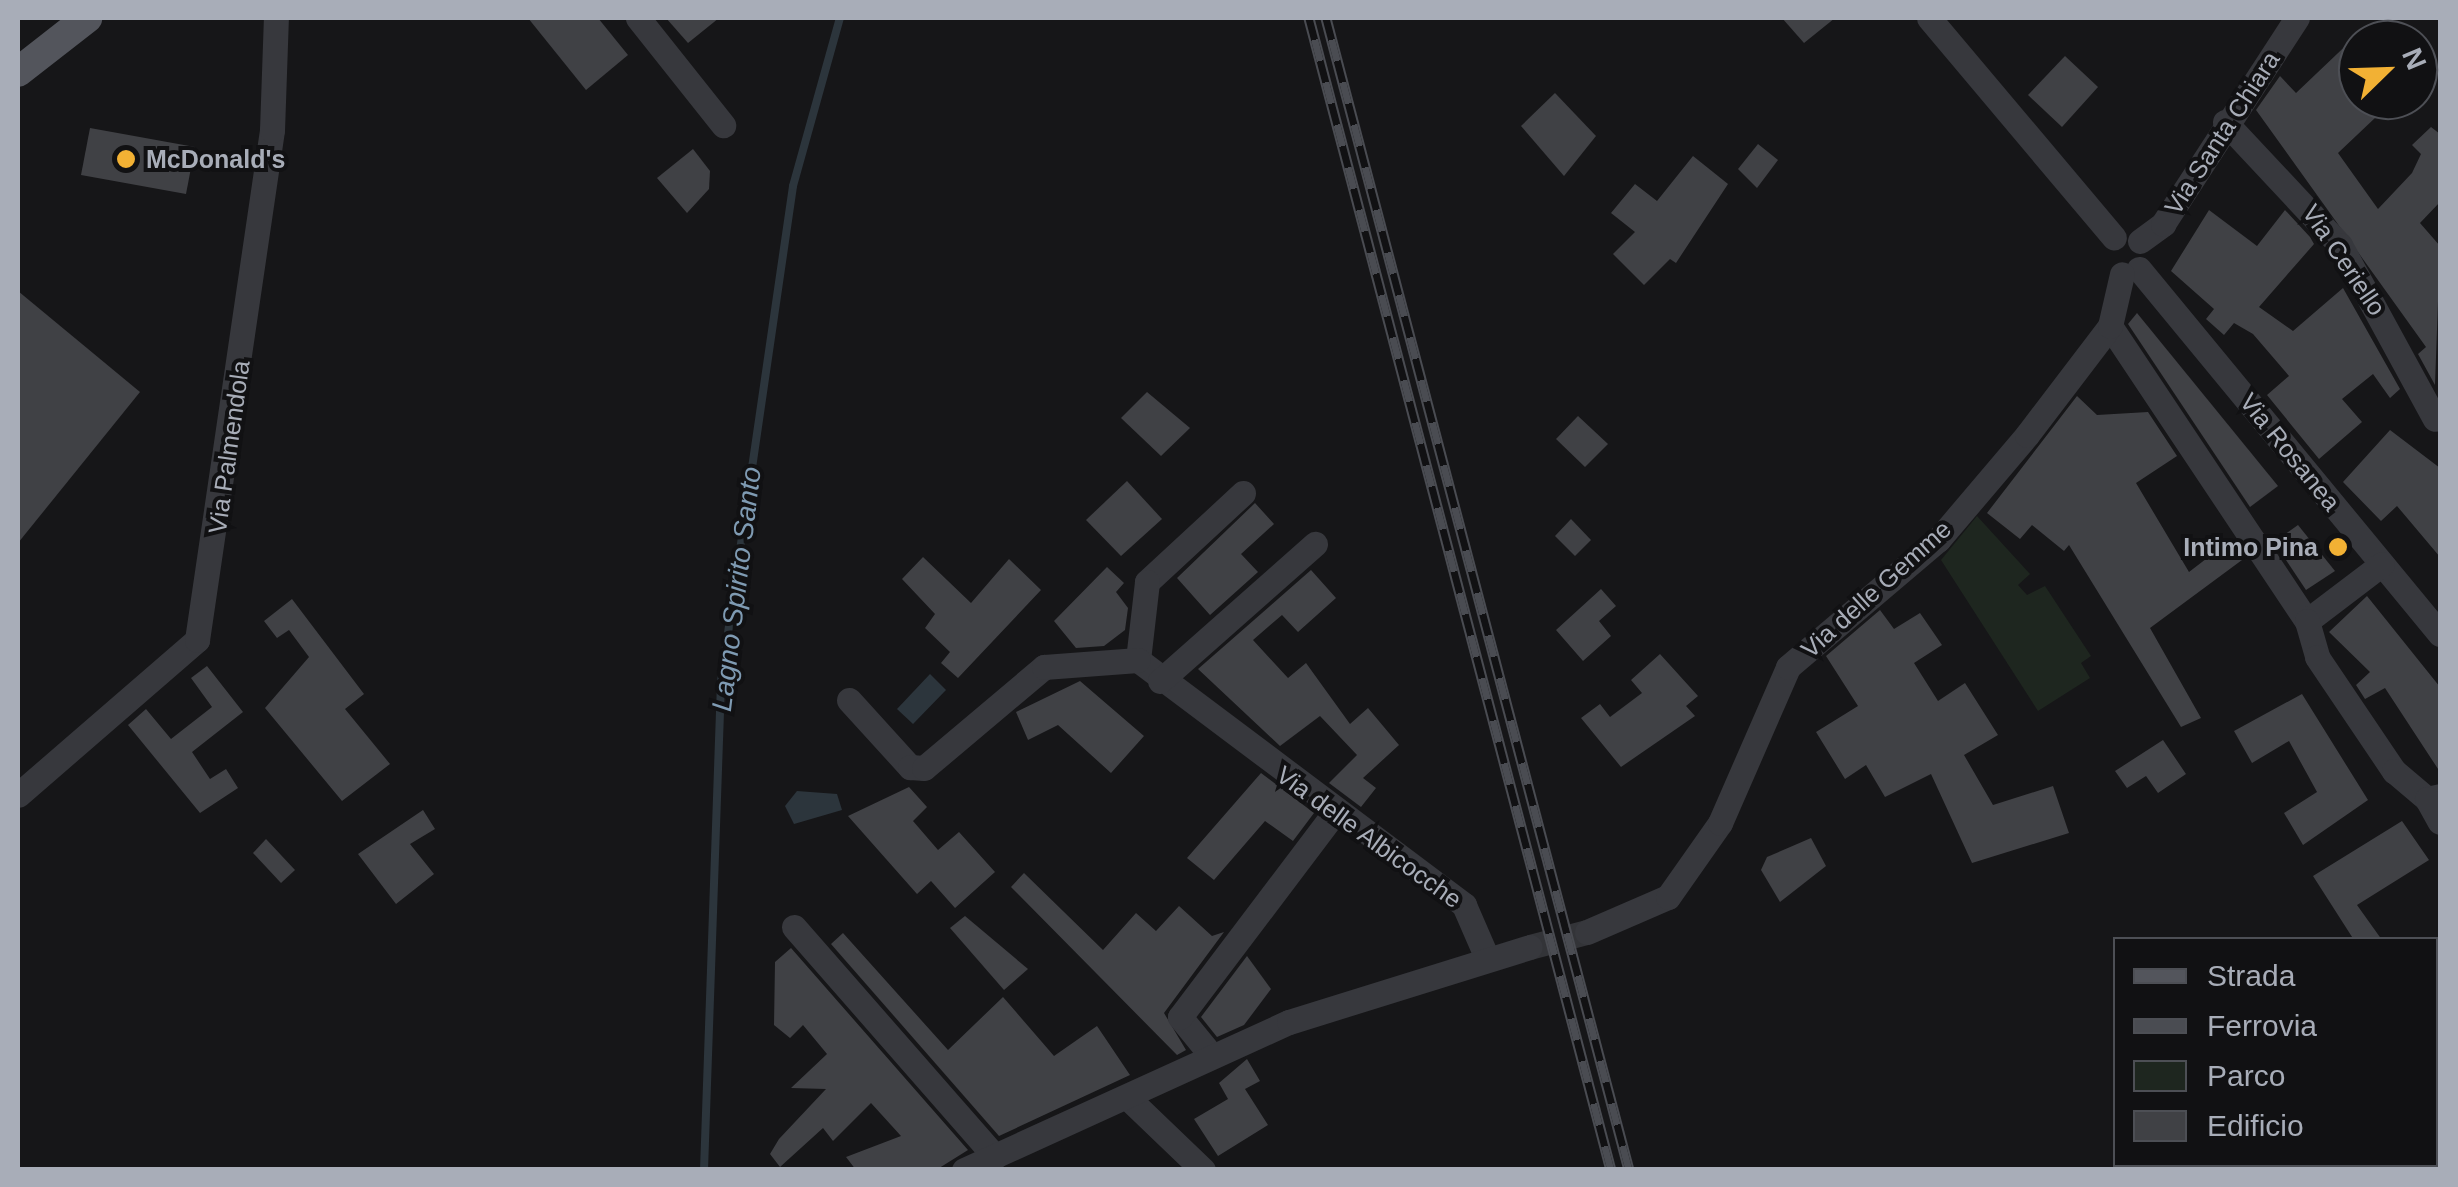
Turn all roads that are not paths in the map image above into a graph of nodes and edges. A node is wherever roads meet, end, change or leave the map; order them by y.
1 (87, 18) edge
2 (276, 18) edge
3 (638, 18) edge
4 (1929, 18) edge
5 (2297, 18) edge
6 (18, 72) edge
7 (2224, 122) junction
8 (723, 126) dead end
9 (2127, 240) junction
10 (2131, 272) junction
11 (2110, 326) junction
12 (2435, 420) dead end
13 (1243, 493) dead end
14 (1315, 544) dead end
15 (2382, 564) junction
16 (2307, 621) junction
17 (2440, 634) edge
18 (1138, 660) junction
19 (1160, 682) junction
20 (849, 700) dead end
21 (18, 795) edge
22 (2436, 806) edge
23 (1335, 812) junction
24 (794, 927) dead end
25 (1586, 932) tunnel mouth
26 (1530, 947) tunnel mouth
27 (1487, 958) junction
28 (1211, 1055) junction
29 (1128, 1098) junction
30 (996, 1157) junction
31 (964, 1170) edge
32 (1202, 1170) edge

1 - 6 main road
2 - 21 street, Via Palmendola
3 - 8 street
4 - 9 street
5 - 7 street, Via Santa Chiara
7 - 9 street, Via Santa Chiara
7 - 12 street, Via Ceriello
9 - 10 street
9 - 10 street
10 - 11 street, Via delle Gemme
10 - 15 street, Via Rosanea
11 - 16 street
11 - 25 street, Via delle Gemme
13 - 18 street
14 - 19 street
15 - 16 street
15 - 17 street, Via Rosanea
16 - 22 street
18 - 19 street, Via delle Albicocche
18 - 20 street
19 - 23 street, Via delle Albicocche
23 - 27 street, Via delle Albicocche
23 - 28 street
24 - 30 street
26 - 27 street
27 - 28 street
28 - 29 street
29 - 30 street
29 - 32 street
30 - 31 street

